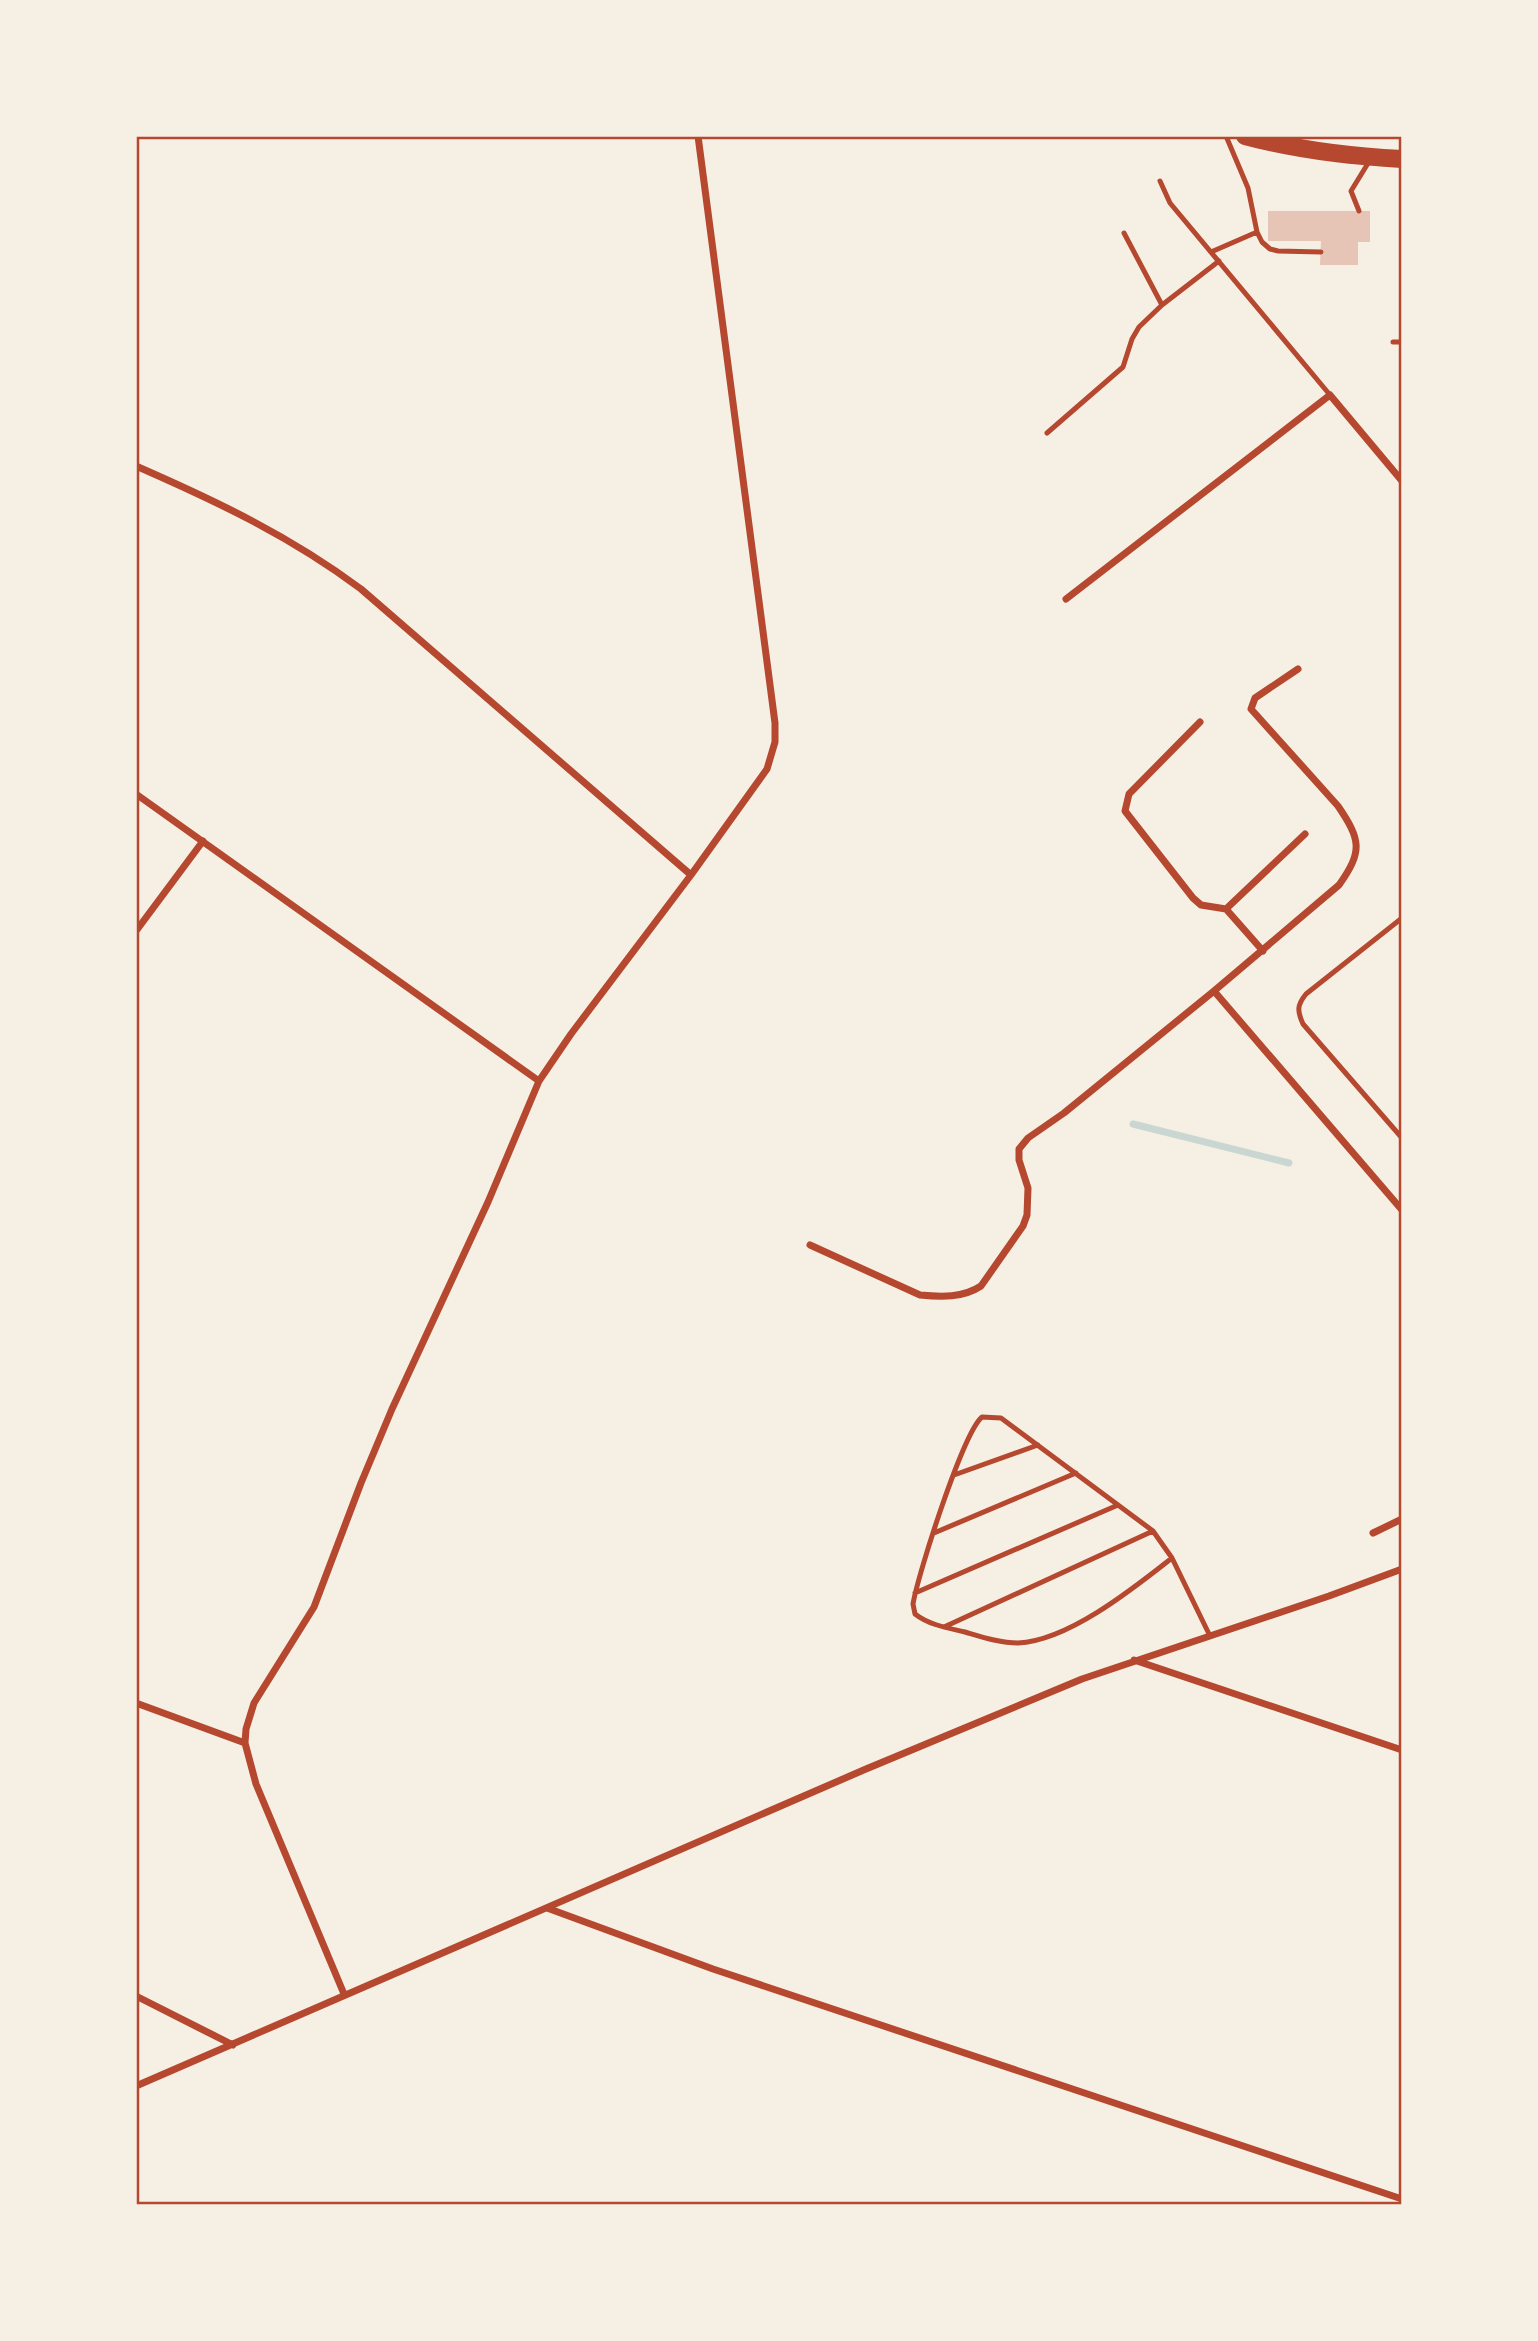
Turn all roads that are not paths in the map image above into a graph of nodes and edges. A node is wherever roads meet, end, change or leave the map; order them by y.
1 (698, 136) edge
2 (1226, 136) edge
3 (1245, 136) edge
4 (1372, 157) junction
5 (1402, 159) edge
6 (1160, 181) dead end
7 (1359, 211) dead end
8 (1257, 232) junction
9 (1124, 233) dead end
10 (1211, 252) junction
11 (1321, 252) dead end
12 (1219, 261) junction
13 (1162, 305) junction
14 (1393, 342) dead end
15 (1402, 342) edge
16 (1330, 395) junction
17 (1047, 433) dead end
18 (136, 466) edge
19 (1402, 481) edge
20 (1066, 599) dead end
21 (1298, 668) dead end
22 (1200, 722) dead end
23 (136, 794) edge
24 (1305, 834) dead end
25 (203, 841) junction
26 (691, 874) junction
27 (1226, 909) junction
28 (1402, 918) edge
29 (136, 931) edge
30 (1263, 951) junction
31 (1214, 991) junction
32 (539, 1082) junction
33 (1402, 1138) edge
34 (1400, 1205) edge
35 (810, 1245) dead end
36 (1038, 1445) junction
37 (1076, 1473) junction
38 (954, 1475) junction
39 (1118, 1505) junction
40 (1402, 1520) edge
41 (1153, 1531) junction
42 (934, 1533) junction
43 (1373, 1533) dead end
44 (1172, 1558) junction
45 (1402, 1569) edge
46 (915, 1593) junction
47 (944, 1627) junction
48 (1210, 1636) junction
49 (1134, 1660) junction
50 (136, 1703) edge
51 (245, 1743) junction
52 (1402, 1750) edge
53 (546, 1908) junction
54 (344, 1994) junction
55 (136, 1996) edge
56 (233, 2045) junction
57 (136, 2086) edge
58 (1402, 2199) edge

1 - 26 street
2 - 8 lane
3 - 4 main road
4 - 5 main road
4 - 7 lane
6 - 10 lane
8 - 10 lane
8 - 11 lane
9 - 13 lane
10 - 12 lane
12 - 13 lane
12 - 16 lane
13 - 17 lane
14 - 15 lane
16 - 19 street
16 - 20 street
18 - 26 street
21 - 30 street
22 - 27 street
23 - 25 street
24 - 27 street
25 - 29 street
25 - 32 street
26 - 32 street
27 - 30 street
28 - 33 lane
30 - 31 street
31 - 34 street
31 - 35 street
32 - 51 street
36 - 37 lane
36 - 38 lane
36 - 38 lane
37 - 39 lane
37 - 42 lane
38 - 42 lane
39 - 41 lane
39 - 46 lane
40 - 43 street
41 - 44 lane
41 - 47 lane
42 - 46 lane
44 - 47 lane
44 - 48 lane
45 - 48 street
46 - 47 lane
48 - 49 street
49 - 52 street
49 - 53 street
50 - 51 street
51 - 54 street
53 - 54 street
53 - 58 street
54 - 56 street
55 - 56 street
56 - 57 street

